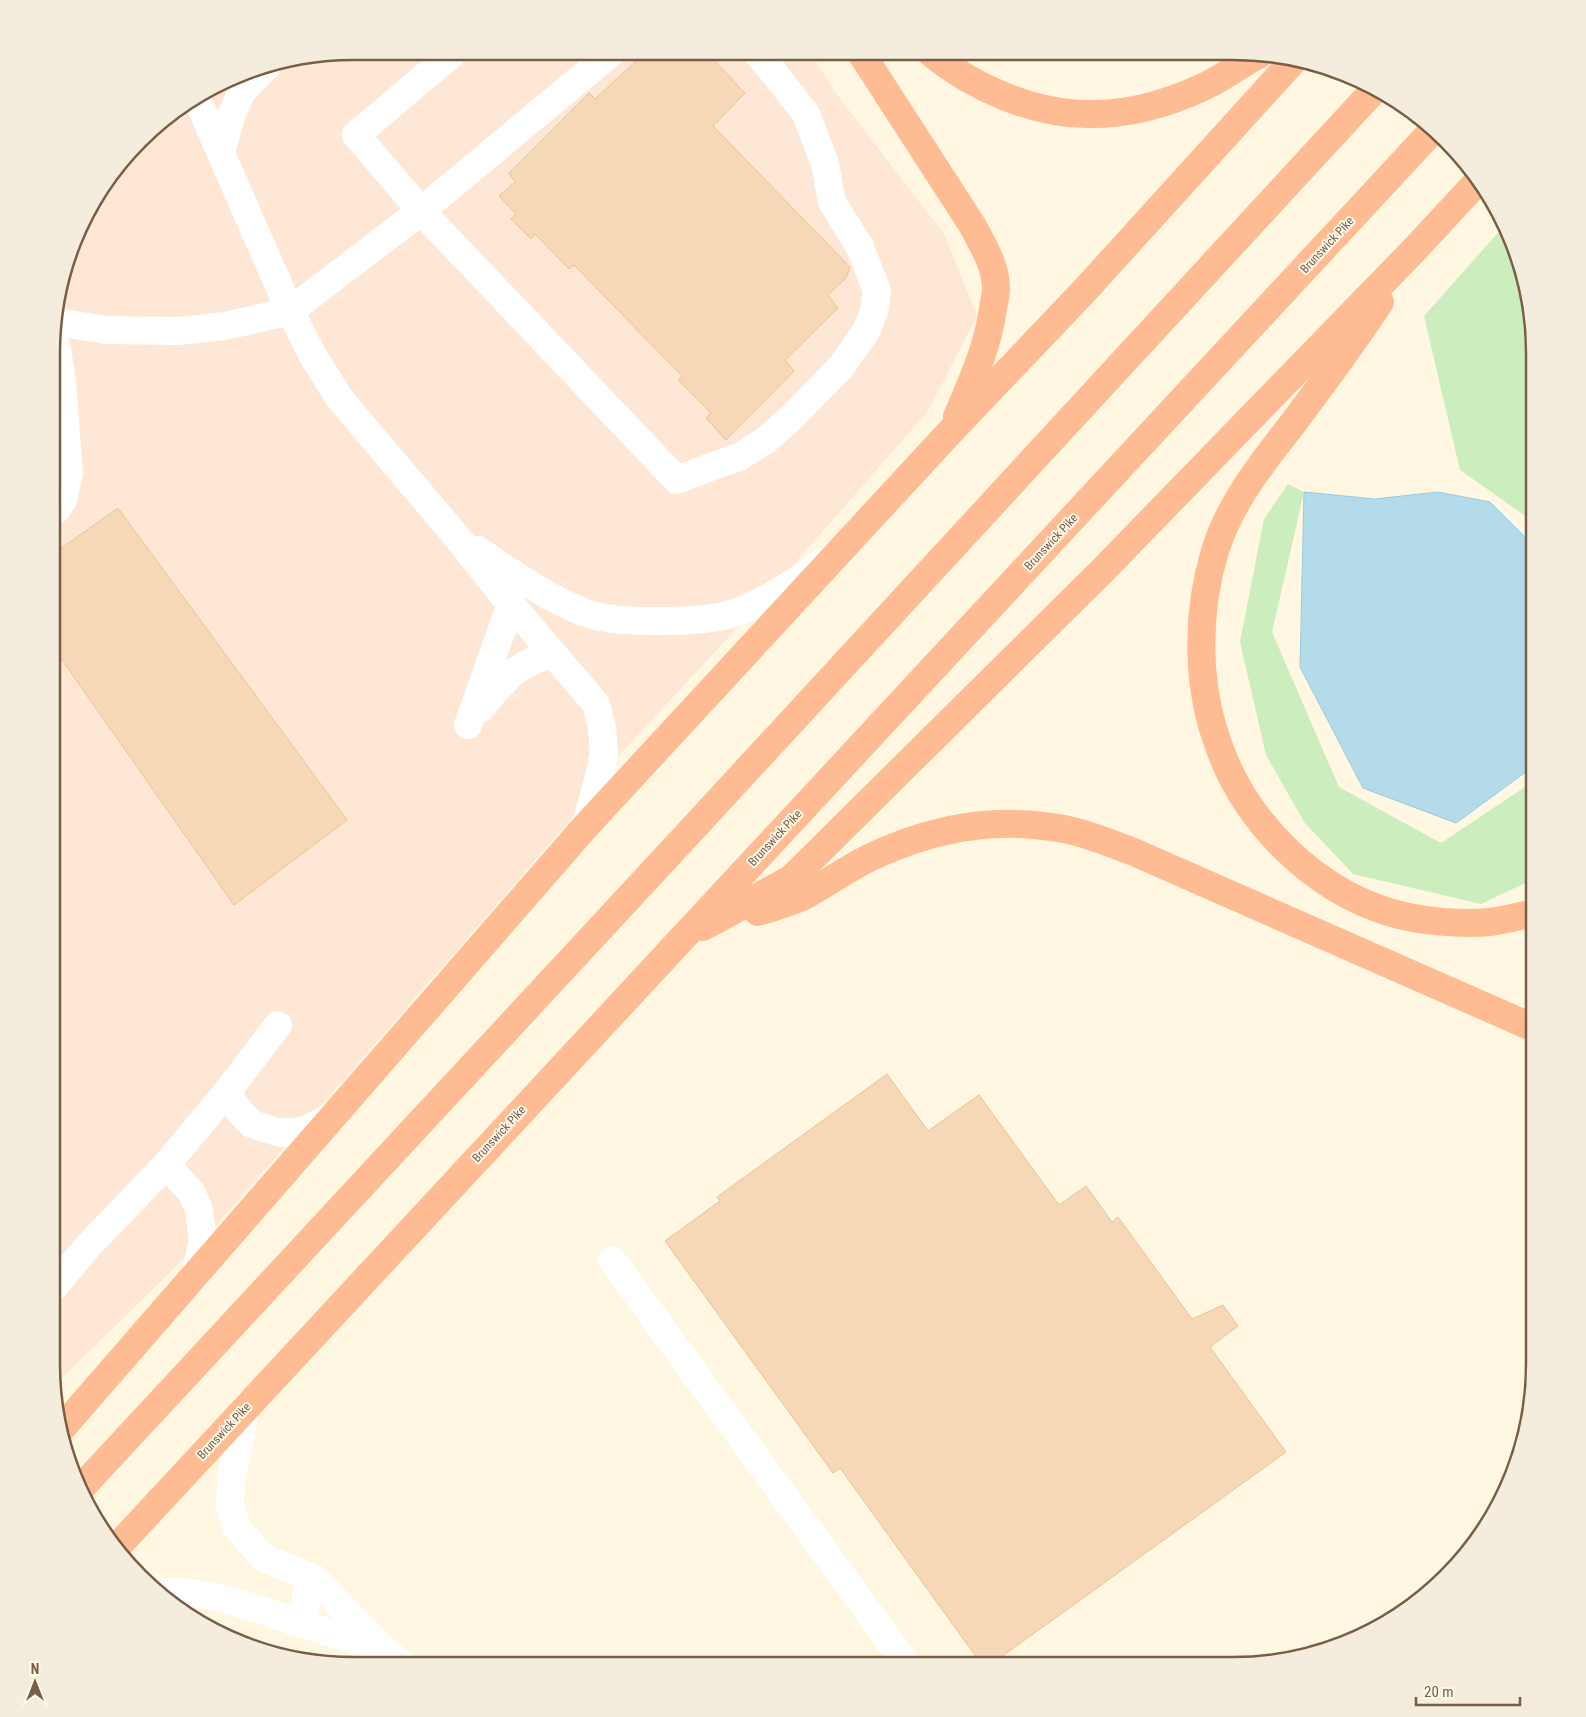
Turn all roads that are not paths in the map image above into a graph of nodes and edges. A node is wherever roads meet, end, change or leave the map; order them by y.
1 (445, 60) edge
2 (602, 60) edge
3 (763, 60) edge
4 (866, 60) edge
5 (942, 60) edge
6 (1248, 61) edge
7 (1289, 66) edge
8 (256, 77) edge
9 (1370, 94) edge
10 (199, 103) edge
11 (1428, 135) edge
12 (221, 153) junction
13 (1474, 186) edge
14 (421, 211) junction
15 (1415, 249) junction
16 (290, 310) junction
17 (62, 323) edge
18 (60, 368) edge
19 (950, 432) junction
20 (60, 504) edge
21 (456, 536) junction
22 (848, 542) junction
23 (511, 604) junction
24 (553, 654) junction
25 (586, 827) junction
26 (1526, 915) edge
27 (683, 938) junction
28 (1526, 1024) edge
29 (278, 1026) dead end
30 (226, 1093) junction
31 (335, 1116) junction
32 (166, 1165) junction
33 (612, 1260) dead end
34 (195, 1276) junction
35 (60, 1279) edge
36 (246, 1407) junction
37 (66, 1423) edge
38 (85, 1483) edge
39 (121, 1542) edge
40 (315, 1579) junction
41 (170, 1592) edge
42 (303, 1624) junction
43 (381, 1648) junction
44 (393, 1657) edge
45 (901, 1657) edge

1 - 14 street
2 - 14 street
3 - 14 street
4 - 19 highway
5 - 6 highway
7 - 19 highway
8 - 12 street
9 - 38 highway
10 - 12 street
11 - 27 highway, Brunswick Pike
12 - 16 street
13 - 15 highway
14 - 16 street
15 - 26 highway
15 - 27 highway
16 - 17 street
16 - 21 street
18 - 20 street
19 - 22 highway
21 - 22 street
21 - 23 street
22 - 25 highway
23 - 24 street
23 - 24 street
24 - 25 street
25 - 31 highway
27 - 28 highway
27 - 36 highway, Brunswick Pike
29 - 30 street
30 - 31 street
30 - 32 street
31 - 34 highway
32 - 34 street
32 - 35 street
33 - 45 street
34 - 37 highway
36 - 39 highway, Brunswick Pike
36 - 40 street
40 - 42 street
40 - 43 street
41 - 42 street
42 - 43 street
43 - 44 street

